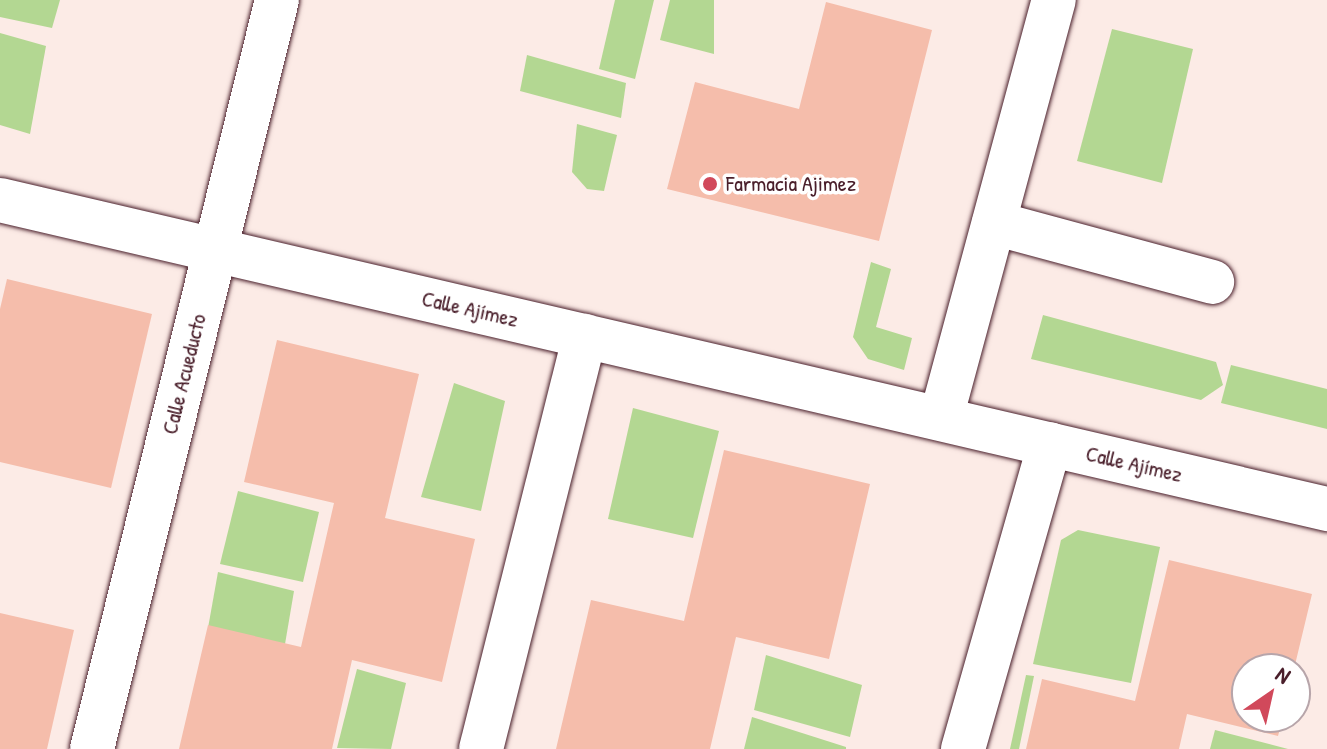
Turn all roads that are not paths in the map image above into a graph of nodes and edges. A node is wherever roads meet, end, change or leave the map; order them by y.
1 (277, 0) edge
2 (1054, 0) edge
3 (0, 200) edge
4 (994, 223) junction
5 (215, 250) junction
6 (1212, 282) dead end
7 (585, 336) junction
8 (941, 418) junction
9 (1050, 444) junction
10 (1327, 509) edge
11 (92, 749) edge
12 (481, 749) edge
13 (963, 749) edge

1 - 5 street, Calle Acueducto
2 - 4 street
3 - 5 street, Calle Ajímez
4 - 6 street
4 - 8 street
5 - 7 street, Calle Ajímez
5 - 11 street, Calle Acueducto
7 - 8 street, Calle Ajímez
7 - 12 street
8 - 9 street, Calle Ajímez
9 - 10 street, Calle Ajímez
9 - 13 street

